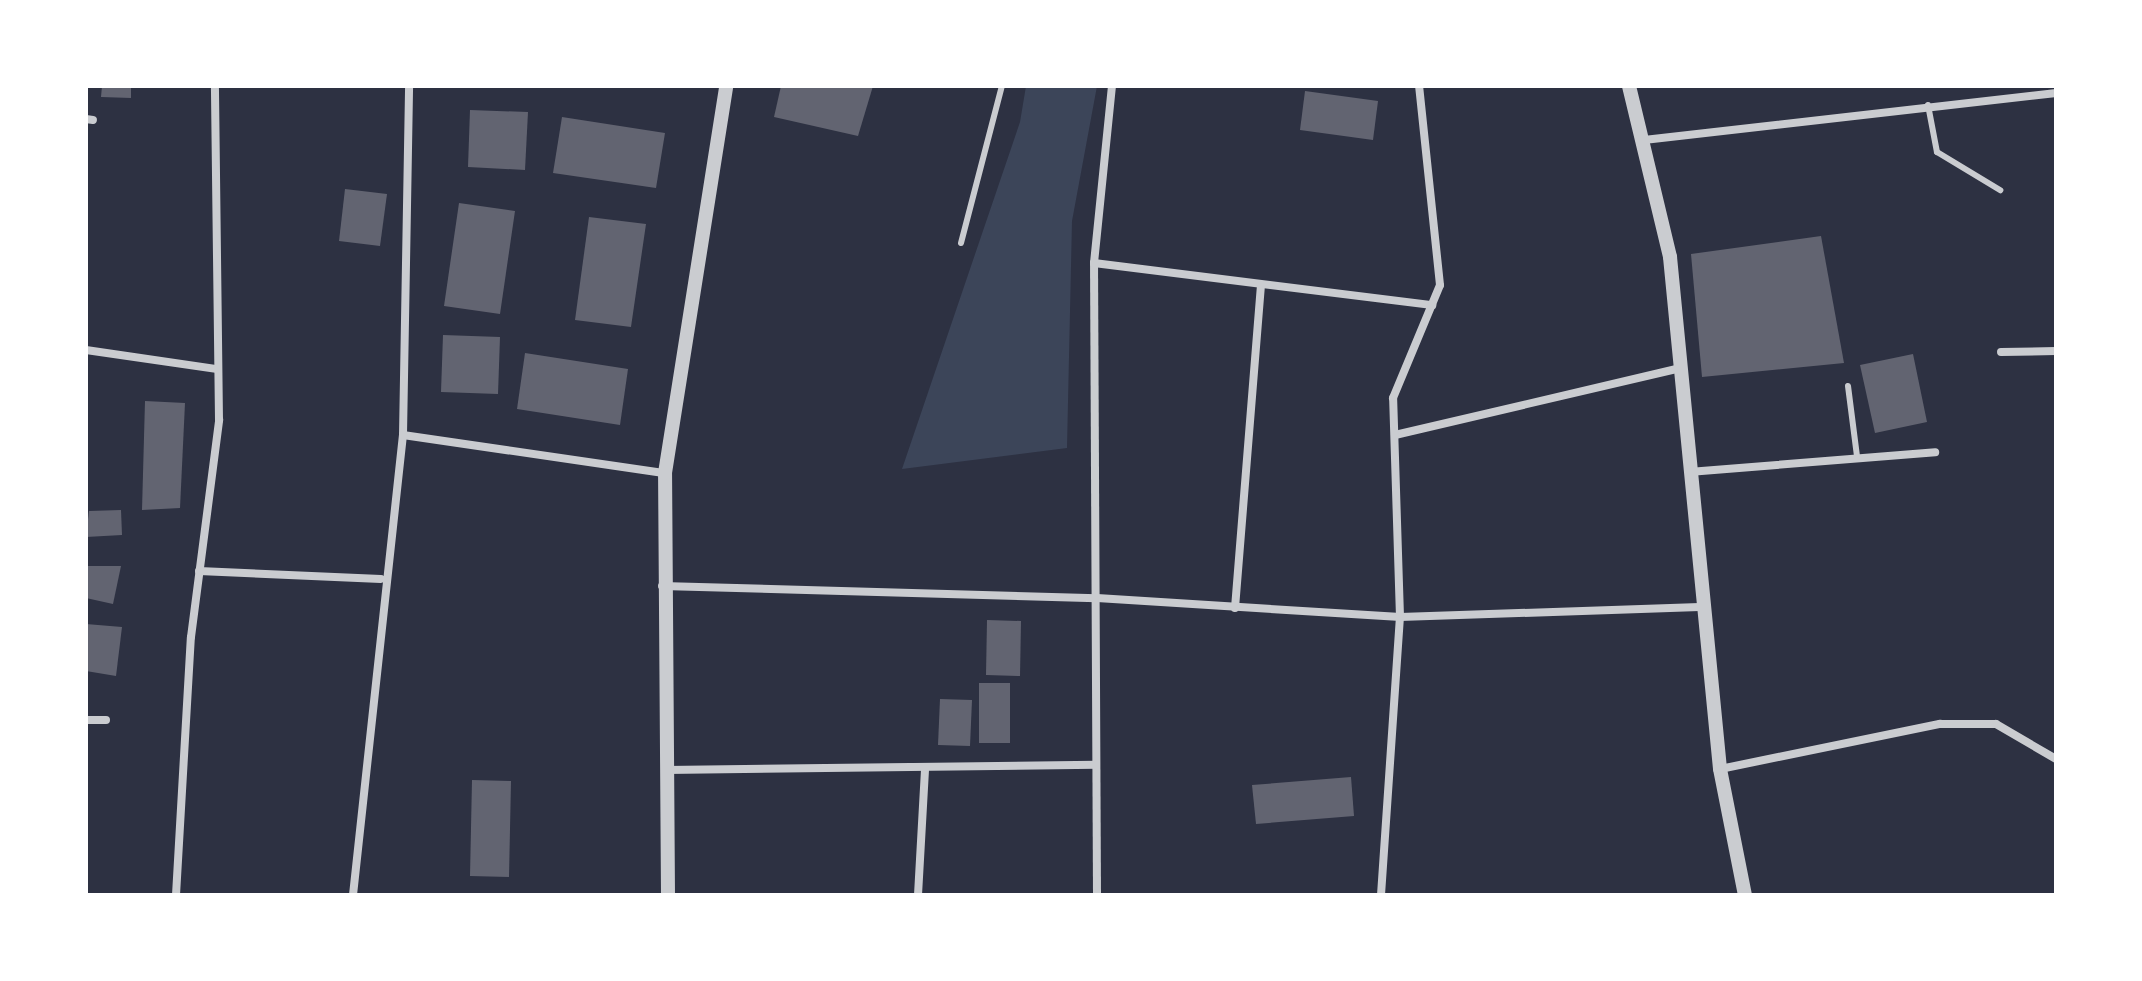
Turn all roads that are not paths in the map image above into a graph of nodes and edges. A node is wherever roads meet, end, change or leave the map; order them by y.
1 (215, 86) edge
2 (409, 86) edge
3 (726, 86) edge
4 (1002, 86) edge
5 (1112, 86) edge
6 (1419, 86) edge
7 (1629, 86) edge
8 (2034, 89) edge
9 (2056, 93) edge
10 (1928, 105) junction
11 (1644, 140) junction
12 (2000, 190) dead end
13 (961, 243) dead end
14 (1094, 263) junction
15 (1261, 288) junction
16 (1432, 305) junction
17 (86, 350) edge
18 (2056, 351) edge
19 (2001, 352) dead end
20 (216, 369) junction
21 (1676, 369) junction
22 (1848, 386) dead end
23 (403, 435) junction
24 (1395, 435) junction
25 (1935, 452) dead end
26 (1857, 456) junction
27 (1687, 472) junction
28 (665, 473) junction
29 (199, 571) junction
30 (381, 579) junction
31 (661, 586) junction
32 (1097, 598) junction
33 (1707, 607) junction
34 (1235, 608) junction
35 (1400, 617) junction
36 (86, 720) edge
37 (106, 720) dead end
38 (2056, 759) edge
39 (1096, 765) junction
40 (925, 768) junction
41 (1720, 769) junction
42 (666, 770) junction
43 (176, 895) edge
44 (353, 895) edge
45 (668, 895) edge
46 (918, 895) edge
47 (1097, 895) edge
48 (1381, 895) edge
49 (1745, 895) edge

1 - 20 street
2 - 23 street
3 - 28 street
4 - 13 lane
5 - 14 street
6 - 16 street
7 - 11 street
8 - 9 street
8 - 10 street
10 - 11 street
10 - 12 lane
11 - 21 street
14 - 15 street
14 - 32 street
15 - 16 street
15 - 34 street
16 - 24 street
17 - 20 street
18 - 19 street
20 - 29 street
21 - 24 street
21 - 27 street
22 - 26 lane
23 - 28 street
23 - 30 street
24 - 35 street
25 - 26 street
26 - 27 street
27 - 33 street
28 - 31 street
29 - 30 street
29 - 43 street
30 - 44 street
31 - 32 street
31 - 42 street
32 - 34 street
32 - 39 street
33 - 35 street
33 - 41 street
34 - 35 street
35 - 48 street
36 - 37 street
38 - 41 street
39 - 40 street
39 - 47 street
40 - 42 street
40 - 46 street
41 - 49 street
42 - 45 street

